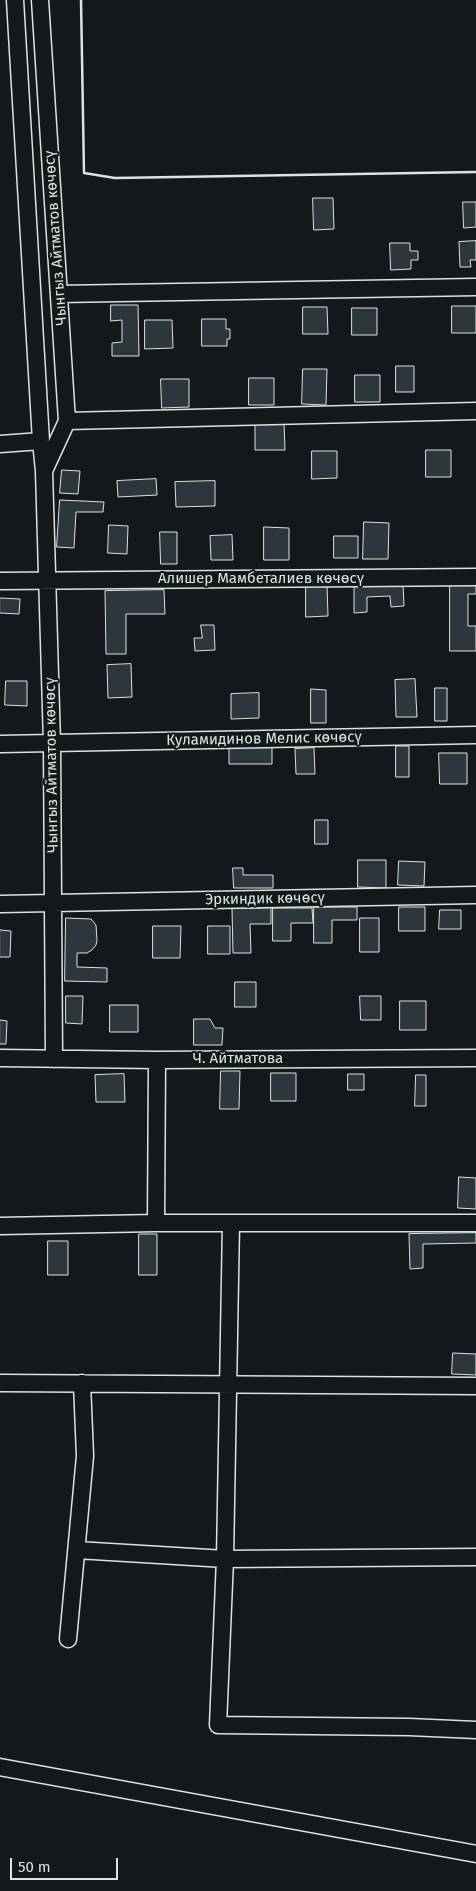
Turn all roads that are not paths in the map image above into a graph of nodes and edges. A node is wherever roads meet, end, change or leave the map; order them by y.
1 (15, 0) edge
2 (40, 0) edge
3 (476, 287) edge
4 (59, 294) junction
5 (476, 411) edge
6 (67, 421) junction
7 (41, 441) junction
8 (0, 444) edge
9 (44, 471) junction
10 (476, 577) edge
11 (0, 581) edge
12 (47, 581) junction
13 (476, 736) edge
14 (0, 744) edge
15 (52, 744) junction
16 (476, 895) edge
17 (54, 903) junction
18 (0, 904) edge
19 (0, 1058) edge
20 (476, 1058) edge
21 (54, 1059) junction
22 (156, 1060) junction
23 (156, 1223) junction
24 (231, 1223) junction
25 (476, 1223) edge
26 (0, 1226) edge
27 (0, 1383) edge
28 (82, 1383) junction
29 (228, 1384) junction
30 (476, 1386) edge
31 (77, 1550) junction
32 (476, 1557) edge
33 (225, 1559) junction
34 (68, 1639) dead end
35 (476, 1730) edge
36 (0, 1767) edge
37 (476, 1854) edge

1 - 7 street, Чынгыз Айтматов көчөсү
2 - 4 street, Чынгыз Айтматов көчөсү
3 - 4 street
4 - 6 street, Чынгыз Айтматов көчөсү
5 - 6 street
6 - 9 street, Чынгыз Айтматов көчөсү
7 - 8 street
7 - 9 street, Чынгыз Айтматов көчөсү
9 - 12 street, Чынгыз Айтматов көчөсү
10 - 12 street, Алишер Мамбеталиев көчөсү
11 - 12 street, Алишер Мамбеталиев көчөсү
12 - 15 street, Чынгыз Айтматов көчөсү
13 - 15 street, Куламидинов Мелис көчөсү
14 - 15 street, Куламидинов Мелис көчөсү
15 - 17 street, Чынгыз Айтматов көчөсү
16 - 17 street, Эркиндик көчөсү
17 - 18 street, Эркиндик көчөсү
17 - 21 street, Чынгыз Айтматов көчөсү
19 - 21 street, Ч. Айтматова
20 - 22 street, Ч. Айтматова
21 - 22 street, Ч. Айтматова
22 - 23 street
23 - 24 street
23 - 26 street
24 - 25 street
24 - 29 street
27 - 28 street
28 - 29 street
28 - 31 street
29 - 30 street
29 - 33 street
31 - 33 street
31 - 34 street
32 - 33 street
33 - 35 street
36 - 37 street

